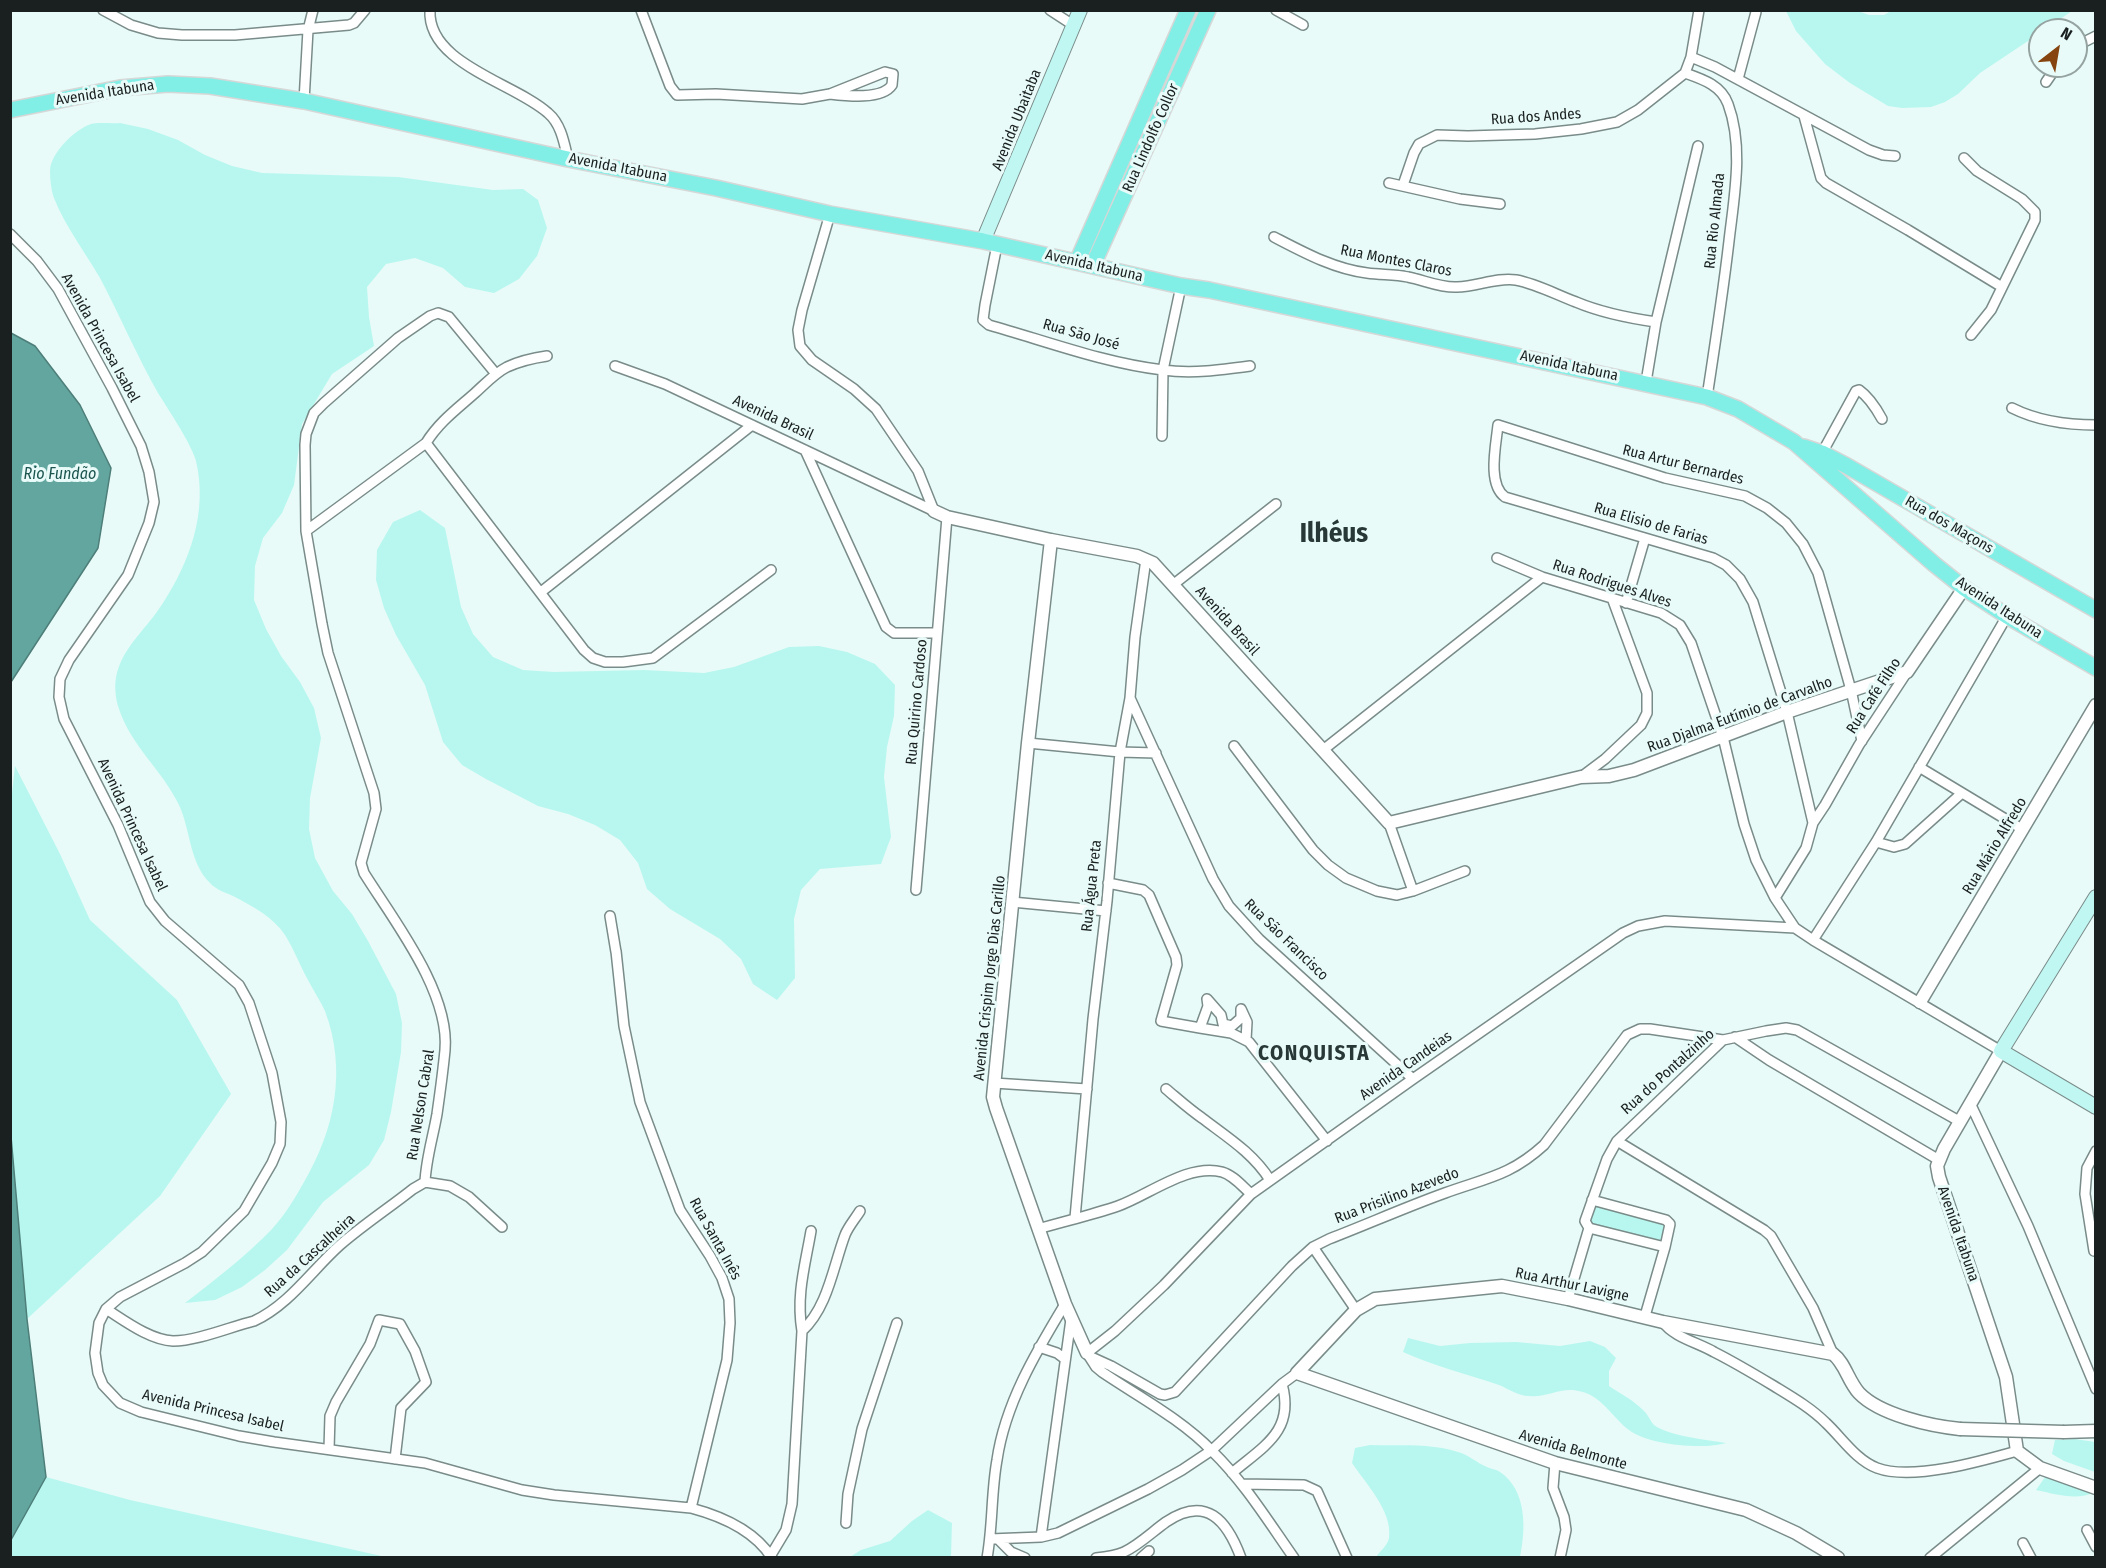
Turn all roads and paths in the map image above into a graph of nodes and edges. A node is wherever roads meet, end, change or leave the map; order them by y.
1 (103, 10) edge
2 (313, 10) edge
3 (365, 10) edge
4 (430, 10) edge
5 (641, 10) edge
6 (1050, 10) edge
7 (1080, 10) edge
8 (1188, 10) edge
9 (1208, 10) edge
10 (1276, 10) edge
11 (1699, 10) edge
12 (1756, 12) edge
13 (1073, 25) junction
14 (1303, 25) dead end
15 (308, 30) junction
16 (1691, 57) junction
17 (1685, 73) junction
18 (2049, 78) edge
19 (1738, 79) junction
20 (2046, 82) dead end
21 (831, 94) junction
22 (304, 101) junction
23 (10, 110) edge
24 (1804, 116) junction
25 (1698, 146) dead end
26 (1895, 156) dead end
27 (1964, 158) dead end
28 (568, 159) junction
29 (1389, 183) dead end
30 (1403, 185) junction
31 (1500, 204) dead end
32 (830, 214) junction
33 (10, 234) edge
34 (1274, 237) dead end
35 (990, 243) junction
36 (1077, 262) junction
37 (1094, 265) junction
38 (1181, 286) junction
39 (2002, 287) junction
40 (1656, 322) junction
41 (1971, 335) dead end
42 (547, 356) dead end
43 (615, 366) dead end
44 (1250, 366) dead end
45 (1164, 370) junction
46 (496, 374) junction
47 (1646, 382) junction
48 (1707, 397) junction
49 (2012, 408) dead end
50 (1882, 419) dead end
51 (752, 425) junction
52 (2096, 425) edge
53 (1162, 436) dead end
54 (426, 443) junction
55 (1801, 446) junction
56 (805, 450) junction
57 (1822, 453) junction
58 (1870, 479) junction
59 (1856, 496) junction
60 (1510, 500) joint
61 (1276, 504) dead end
62 (934, 511) junction
63 (947, 517) junction
64 (306, 531) junction
65 (1645, 538) junction
66 (1051, 540) junction
67 (1497, 558) dead end
68 (1146, 559) junction
69 (771, 570) dead end
70 (1542, 577) junction
71 (1174, 584) junction
72 (1964, 588) junction
73 (541, 592) junction
74 (1612, 598) junction
75 (1626, 603) junction
76 (2096, 610) edge
77 (2007, 616) junction
78 (938, 633) junction
79 (2096, 668) edge
80 (1907, 672) junction
81 (1851, 690) junction
82 (1130, 698) junction
83 (2096, 705) edge
84 (1787, 712) junction
85 (1723, 737) junction
86 (1862, 741) junction
87 (1028, 743) junction
88 (1234, 746) dead end
89 (1323, 750) junction
90 (1120, 752) junction
91 (1156, 753) junction
92 (1919, 767) junction
93 (1581, 777) junction
94 (1962, 793) junction
95 (1389, 823) junction
96 (1813, 823) junction
97 (2022, 829) junction
98 (1876, 842) junction
99 (1465, 871) dead end
100 (1108, 883) junction
101 (916, 890) dead end
102 (1413, 891) junction
103 (2096, 897) edge
104 (1774, 898) junction
105 (1012, 902) junction
106 (1106, 911) junction
107 (610, 916) dead end
108 (1795, 928) junction
109 (1813, 940) junction
110 (1920, 1002) junction
111 (1200, 1028) junction
112 (1735, 1037) junction
113 (1245, 1040) junction
114 (1723, 1040) junction
115 (2001, 1051) junction
116 (1413, 1079) junction
117 (994, 1083) junction
118 (1087, 1089) junction
119 (1166, 1089) dead end
120 (1970, 1103) junction
121 (2096, 1107) edge
122 (1959, 1121) junction
123 (1327, 1141) junction
124 (1617, 1141) junction
125 (2096, 1151) edge
126 (1939, 1160) junction
127 (1270, 1180) junction
128 (425, 1182) junction
129 (1251, 1194) junction
130 (1592, 1200) junction
131 (860, 1211) dead end
132 (1076, 1218) junction
133 (502, 1227) dead end
134 (1589, 1228) junction
135 (1038, 1229) junction
136 (811, 1231) dead end
137 (1313, 1247) junction
138 (1665, 1247) junction
139 (2094, 1251) edge
140 (1568, 1299) junction
141 (1065, 1304) junction
142 (106, 1309) junction
143 (1356, 1310) junction
144 (1645, 1316) junction
145 (1071, 1319) junction
146 (1663, 1322) junction
147 (897, 1323) dead end
148 (802, 1331) junction
149 (1039, 1347) junction
150 (1088, 1354) junction
151 (1833, 1354) junction
152 (1065, 1359) junction
153 (1297, 1373) junction
154 (1282, 1384) junction
155 (2096, 1389) edge
156 (2096, 1431) edge
157 (328, 1449) junction
158 (1212, 1450) junction
159 (2017, 1451) junction
160 (395, 1459) junction
161 (1555, 1463) junction
162 (2040, 1468) junction
163 (1232, 1473) junction
164 (1242, 1484) junction
165 (2096, 1488) edge
166 (691, 1508) junction
167 (846, 1523) dead end
168 (2087, 1530) dead end
169 (1041, 1537) junction
170 (994, 1539) junction
171 (2023, 1543) dead end
172 (2096, 1546) edge
173 (771, 1556) edge
174 (987, 1557) edge
175 (1025, 1557) edge
176 (1096, 1557) edge
177 (1241, 1557) edge
178 (1294, 1557) edge
179 (1347, 1557) edge
180 (1560, 1557) edge
181 (1838, 1557) edge
182 (1930, 1557) edge
183 (2031, 1557) edge

1 - 15 street
2 - 15 street
3 - 15 street
4 - 28 street
5 - 21 street
6 - 13 street
7 - 13 main road, Avenida Ubaitaba
8 - 36 main road, Rua Lindolfo Collor
9 - 37 main road, Rua Lindolfo Collor
10 - 14 street
11 - 16 street
12 - 19 street
13 - 35 main road, Avenida Ubaitaba
15 - 22 street
16 - 17 street
16 - 19 street
17 - 30 street, Rua dos Andes
17 - 48 street, Rua Rio Almada
18 - 20 street
19 - 24 street
21 - 21 street
22 - 23 main road, Avenida Itabuna
22 - 28 main road, Avenida Itabuna
24 - 26 street
24 - 39 street
25 - 40 street
27 - 39 street
28 - 32 main road, Avenida Itabuna
29 - 30 street
30 - 31 street
32 - 35 main road, Avenida Itabuna
32 - 62 street
33 - 142 street, Avenida Princesa Isabel
34 - 40 street, Rua Montes Claros
35 - 36 main road, Avenida Itabuna
35 - 45 street, Rua São José
36 - 37 main road, Avenida Itabuna
37 - 38 main road, Avenida Itabuna
38 - 45 street
38 - 47 main road, Avenida Itabuna
39 - 41 street
40 - 47 street
42 - 46 street
43 - 51 street, Avenida Brasil
44 - 45 street, Rua São José
45 - 53 street
46 - 54 street
46 - 64 street
47 - 48 main road, Avenida Itabuna
48 - 55 main road, Avenida Itabuna
49 - 52 street
50 - 57 street
51 - 56 street, Avenida Brasil
51 - 73 street
54 - 64 street
54 - 73 street
55 - 57 main road, Rua dos Maçons
55 - 59 main road, Avenida Itabuna
56 - 62 street, Avenida Brasil
56 - 78 street
57 - 58 main road, Rua dos Maçons
58 - 59 main road
58 - 76 main road, Rua dos Maçons
59 - 72 main road, Avenida Itabuna
60 - 65 street, Rua Elisio de Farias
60 - 81 street, Rua Artur Bernardes
61 - 71 street
62 - 63 street, Avenida Brasil
63 - 66 street, Avenida Brasil
63 - 78 street, Rua Quirino Cardoso
64 - 128 street, Rua Nelson Cabral
65 - 75 street
65 - 84 street, Rua Elisio de Farias
66 - 68 street, Avenida Brasil
66 - 87 street, Avenida Crispim Jorge Dias Carillo
67 - 70 street, Rua Rodrigues Alves
68 - 71 street, Avenida Brasil
68 - 82 street, Rua Água Preta
69 - 73 street
70 - 74 street, Rua Rodrigues Alves
70 - 89 street
71 - 89 street, Avenida Brasil
72 - 77 main road, Avenida Itabuna
72 - 80 street, Rua Café Filho
74 - 75 street, Rua Rodrigues Alves
74 - 93 street
75 - 85 street, Rua Rodrigues Alves
77 - 79 main road, Avenida Itabuna
77 - 92 street
78 - 101 street, Rua Quirino Cardoso
80 - 81 street, Rua Djalma Eutímio de Carvalho
80 - 86 street, Rua Café Filho
81 - 84 street, Rua Djalma Eutímio de Carvalho
81 - 86 street, Rua Artur Bernardes
82 - 90 street, Rua Água Preta
82 - 91 street, Rua São Francisco
83 - 97 street, Rua Mário Alfredo
84 - 85 street, Rua Djalma Eutímio de Carvalho
84 - 96 street, Rua Elisio de Farias
85 - 93 street, Rua Djalma Eutímio de Carvalho
85 - 104 street, Rua Rodrigues Alves
86 - 96 street, Rua Café Filho
87 - 90 street
87 - 105 street, Avenida Crispim Jorge Dias Carillo
88 - 102 street
89 - 95 street, Avenida Brasil
90 - 91 street
90 - 100 street, Rua Água Preta
91 - 116 street, Rua São Francisco
92 - 94 street
92 - 98 street
93 - 95 street
94 - 97 street
94 - 98 street
95 - 102 street
96 - 104 street, Rua Café Filho
97 - 110 street, Rua Mário Alfredo
98 - 109 street
99 - 102 street
100 - 106 street, Rua Água Preta
100 - 111 street
103 - 115 main road
104 - 108 street, Rua Rodrigues Alves
105 - 106 street
105 - 117 street, Avenida Crispim Jorge Dias Carillo
106 - 118 street, Rua Água Preta
107 - 166 street, Rua Santa Inês
108 - 109 street
108 - 116 street, Avenida Candeias
109 - 110 street
110 - 115 street
111 - 113 street
111 - 113 street
112 - 114 street, Rua do Pontalzinho
112 - 122 street, Rua do Pontalzinho
112 - 126 street
113 - 123 street
114 - 124 street, Rua do Pontalzinho
114 - 137 street, Rua Prisilino Azevedo
115 - 120 street
115 - 121 main road
116 - 123 street, Avenida Candeias
117 - 118 street
117 - 135 street, Avenida Crispim Jorge Dias Carillo
118 - 132 street, Rua Água Preta
119 - 127 street
120 - 122 street
120 - 155 street
122 - 126 street
123 - 127 street, Avenida Candeias
124 - 130 street, Rua do Pontalzinho
124 - 151 street
125 - 139 street
126 - 159 street, Avenida Itabuna
127 - 129 street, Avenida Candeias
128 - 133 street
128 - 142 street, Rua da Cascalheira
129 - 132 street
129 - 150 street, Avenida Candeias
130 - 134 street, Rua do Pontalzinho
130 - 138 street
131 - 148 street
132 - 135 street
134 - 138 street
134 - 140 street, Rua do Pontalzinho
135 - 141 street, Avenida Crispim Jorge Dias Carillo
136 - 148 street
137 - 143 street
137 - 150 street, Rua Prisilino Azevedo
138 - 144 street
140 - 143 street, Rua Arthur Lavigne
140 - 144 street, Rua Arthur Lavigne
141 - 145 street, Avenida Crispim Jorge Dias Carillo
141 - 149 street
142 - 157 street, Avenida Princesa Isabel
143 - 153 street, Rua Arthur Lavigne
144 - 146 street, Rua Arthur Lavigne
145 - 150 street, Avenida Crispim Jorge Dias Carillo
145 - 152 street
146 - 151 street, Rua Arthur Lavigne
146 - 159 street
147 - 167 street
148 - 173 street
149 - 152 street
149 - 170 street
150 - 158 street, Avenida Crispim Jorge Dias Carillo
151 - 156 street, bridge
152 - 169 street
153 - 154 street
153 - 161 street, Avenida Belmonte
154 - 158 street
154 - 163 street
157 - 160 street, Avenida Princesa Isabel
157 - 160 street
158 - 163 street, Avenida Crispim Jorge Dias Carillo
158 - 169 street
159 - 162 street
160 - 166 street, Avenida Princesa Isabel
161 - 180 street
161 - 181 street, Avenida Belmonte
162 - 165 street
162 - 182 street
163 - 164 street, Avenida Crispim Jorge Dias Carillo
164 - 178 street, Avenida Crispim Jorge Dias Carillo
164 - 179 street
166 - 173 street, Avenida Princesa Isabel
168 - 172 street
169 - 170 street
170 - 174 street
170 - 175 street
171 - 183 street
176 - 177 street

